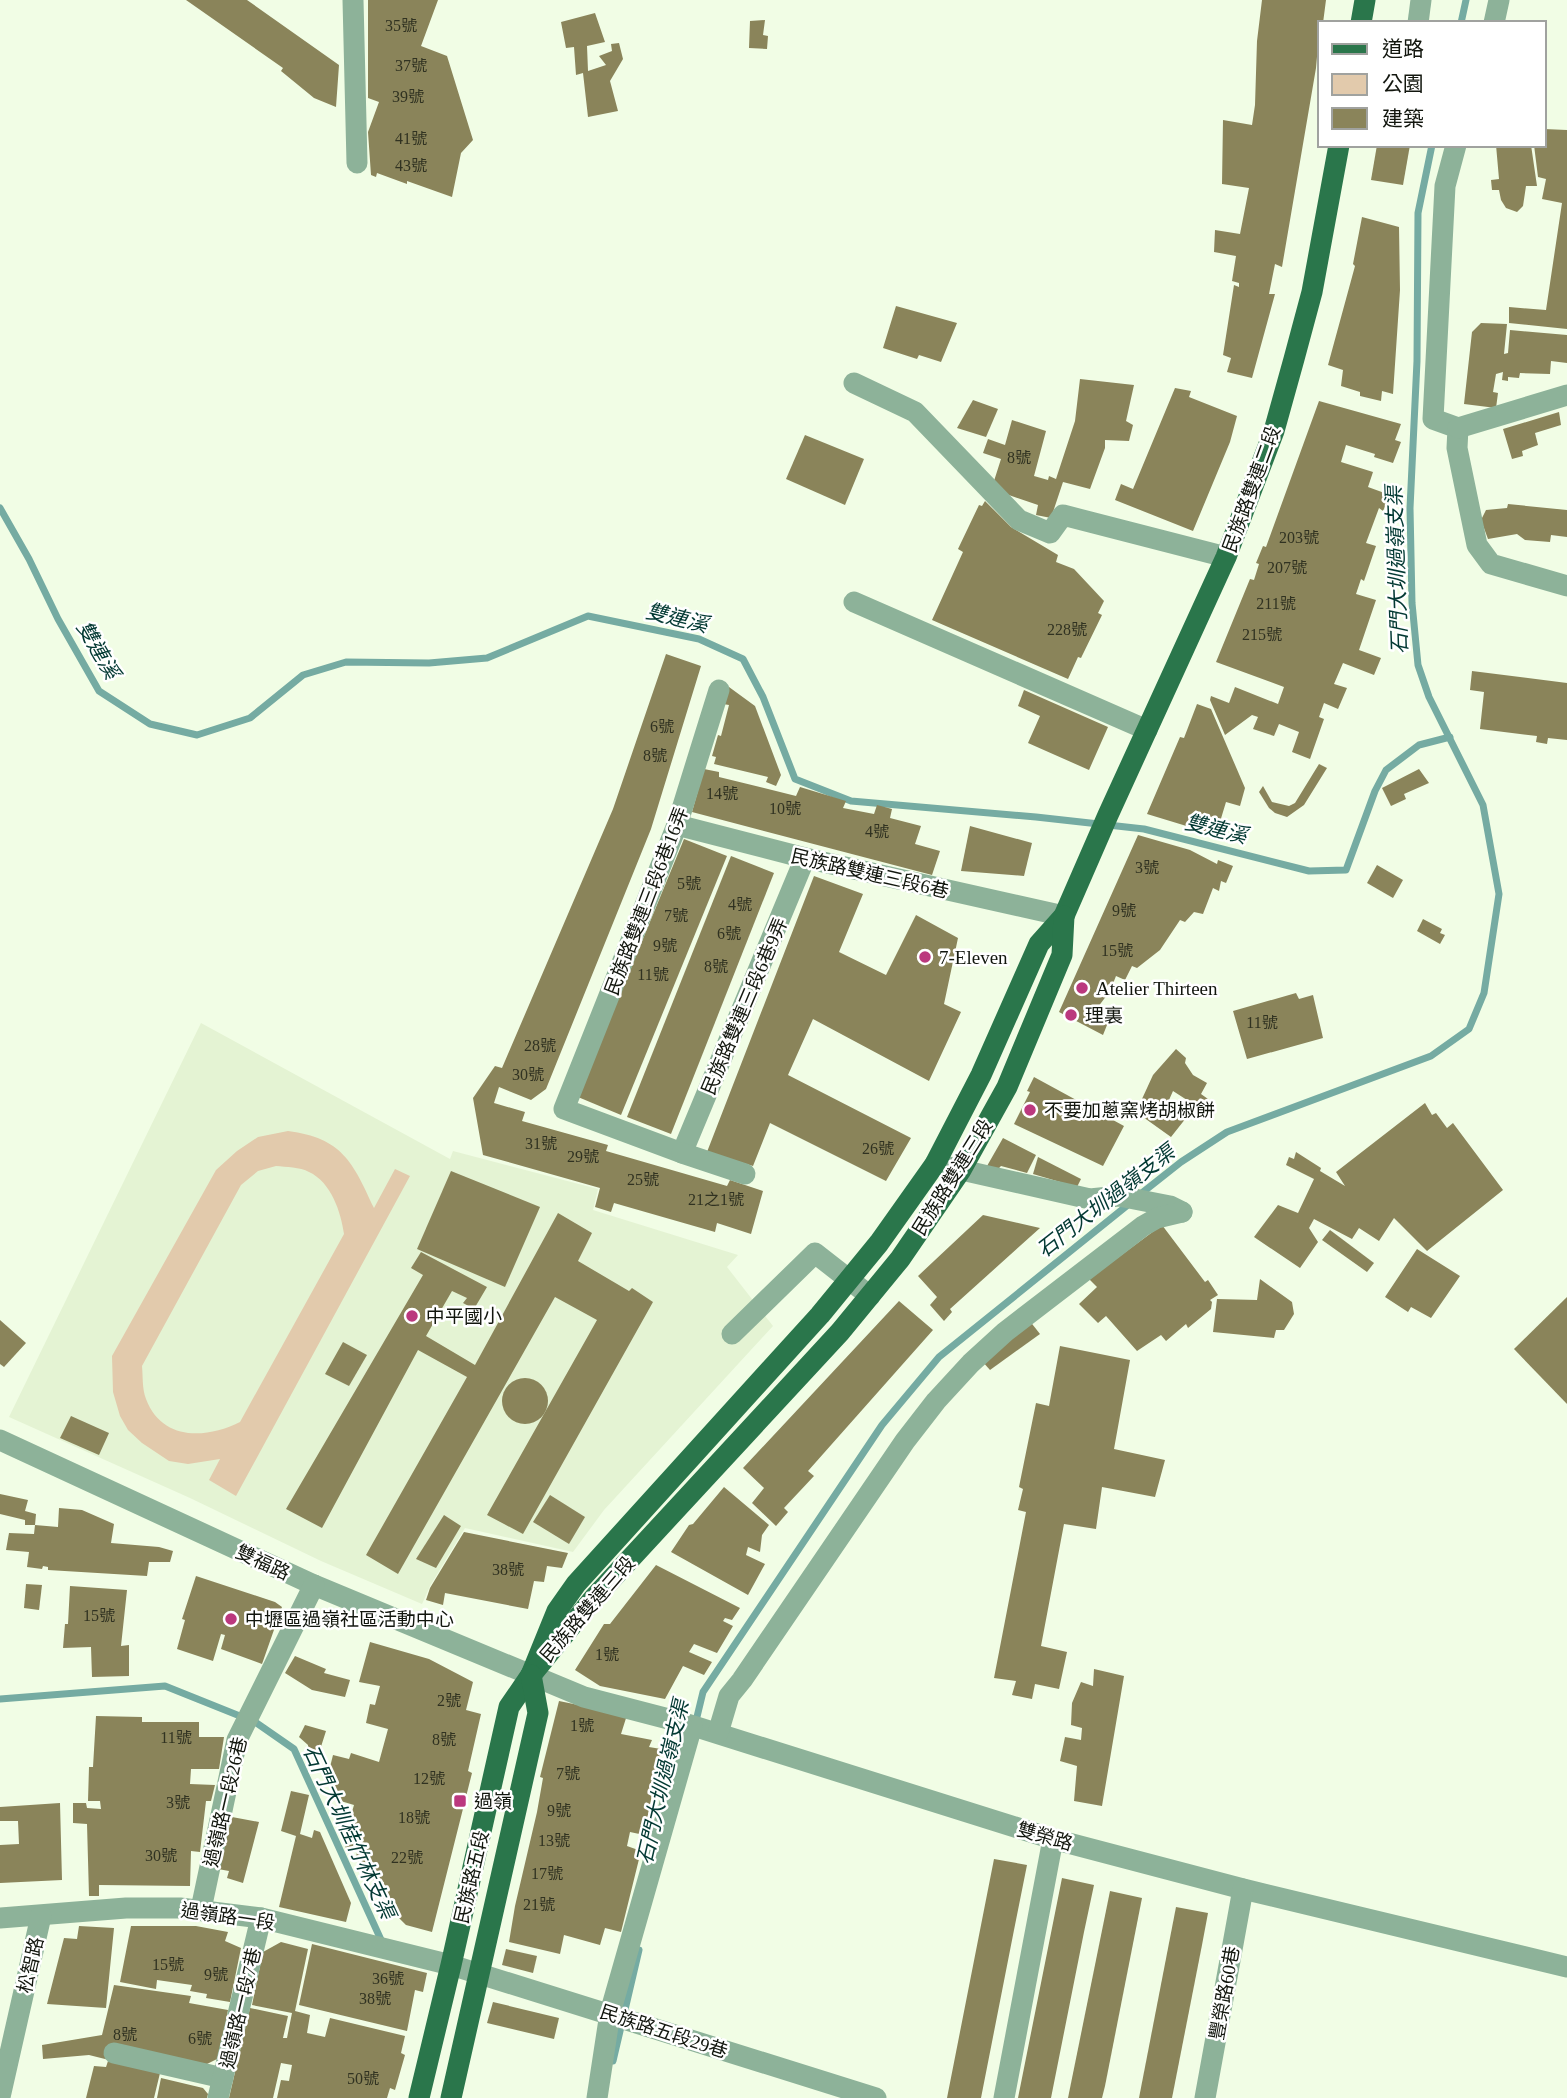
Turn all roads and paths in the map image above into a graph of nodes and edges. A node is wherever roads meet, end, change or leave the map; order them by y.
1 (353, 0) edge
2 (1365, 0) edge
3 (1421, 0) edge
4 (1499, 0) edge
5 (1361, 21) edge
6 (1418, 21) edge
7 (1494, 21) edge
8 (1339, 147) edge
9 (1455, 147) edge
10 (357, 163) dead end
11 (854, 383) dead end
12 (1567, 394) edge
13 (1458, 428) junction
14 (1226, 557) junction
15 (1567, 586) edge
16 (854, 602) dead end
17 (719, 690) dead end
18 (1147, 730) junction
19 (677, 825) junction
20 (1097, 840) joint
21 (805, 858) junction
22 (1065, 916) junction
23 (682, 1153) junction
24 (935, 1164) junction
25 (961, 1170) junction
26 (745, 1174) dead end
27 (849, 1280) junction
28 (870, 1296) junction
29 (732, 1334) dead end
30 (0, 1440) edge
31 (314, 1585) junction
32 (531, 1675) junction
33 (692, 1726) junction
34 (718, 1733) junction
35 (1053, 1839) junction
36 (1243, 1889) junction
37 (201, 1909) junction
38 (41, 1916) junction
39 (261, 1918) junction
40 (0, 1919) edge
41 (452, 1965) junction
42 (1567, 1968) edge
43 (479, 1974) junction
44 (610, 2013) junction
45 (114, 2053) dead end
46 (220, 2088) edge
47 (0, 2097) edge
48 (419, 2098) edge
49 (451, 2098) edge
50 (597, 2098) edge
51 (876, 2098) edge
52 (1004, 2098) edge
53 (1205, 2098) edge

1 - 10 street
2 - 5 main road
3 - 6 street
4 - 7 street
8 - 14 main road, 民族路雙連二段
9 - 13 street
11 - 14 street
12 - 13 street
13 - 15 street
14 - 18 main road, 民族路雙連二段
16 - 18 street
17 - 19 street, 民族路雙連三段6巷16弄
18 - 20 main road, 民族路雙連二段
19 - 21 street, 民族路雙連三段6巷
19 - 23 street, 民族路雙連三段6巷16弄
20 - 22 main road, 民族路雙連三段
21 - 22 street, 民族路雙連三段6巷
21 - 23 street, 民族路雙連三段6巷9弄
22 - 24 main road, 民族路雙連三段
22 - 25 main road, 民族路雙連三段
23 - 26 street
24 - 25 street
24 - 27 main road, 民族路雙連三段
25 - 28 main road, 民族路雙連三段
25 - 34 street
27 - 28 street
27 - 29 street
27 - 32 main road, 民族路雙連三段
28 - 32 main road, 民族路雙連三段
30 - 31 street, 雙福路
31 - 32 street, 雙福路
31 - 37 street, 過嶺路一段26巷
32 - 33 street, 雙榮路
32 - 41 main road, 民族路五段
32 - 43 main road, 民族路五段
33 - 34 street, 雙榮路
33 - 44 street
34 - 35 street, 雙榮路
35 - 36 street, 雙榮路
35 - 52 street
36 - 42 street, 雙榮路
36 - 53 street, 豐榮路60巷
37 - 38 street, 過嶺路一段
37 - 39 street, 過嶺路一段
38 - 40 street, 過嶺路一段
38 - 47 street, 松智路
39 - 41 street, 過嶺路一段
39 - 46 street, 過嶺路一段7巷
41 - 43 street, 民族路五段29巷
41 - 48 main road, 民族路五段
43 - 44 street, 民族路五段29巷
43 - 49 main road, 民族路五段
44 - 50 street
44 - 51 street, 民族路五段29巷
45 - 46 street

